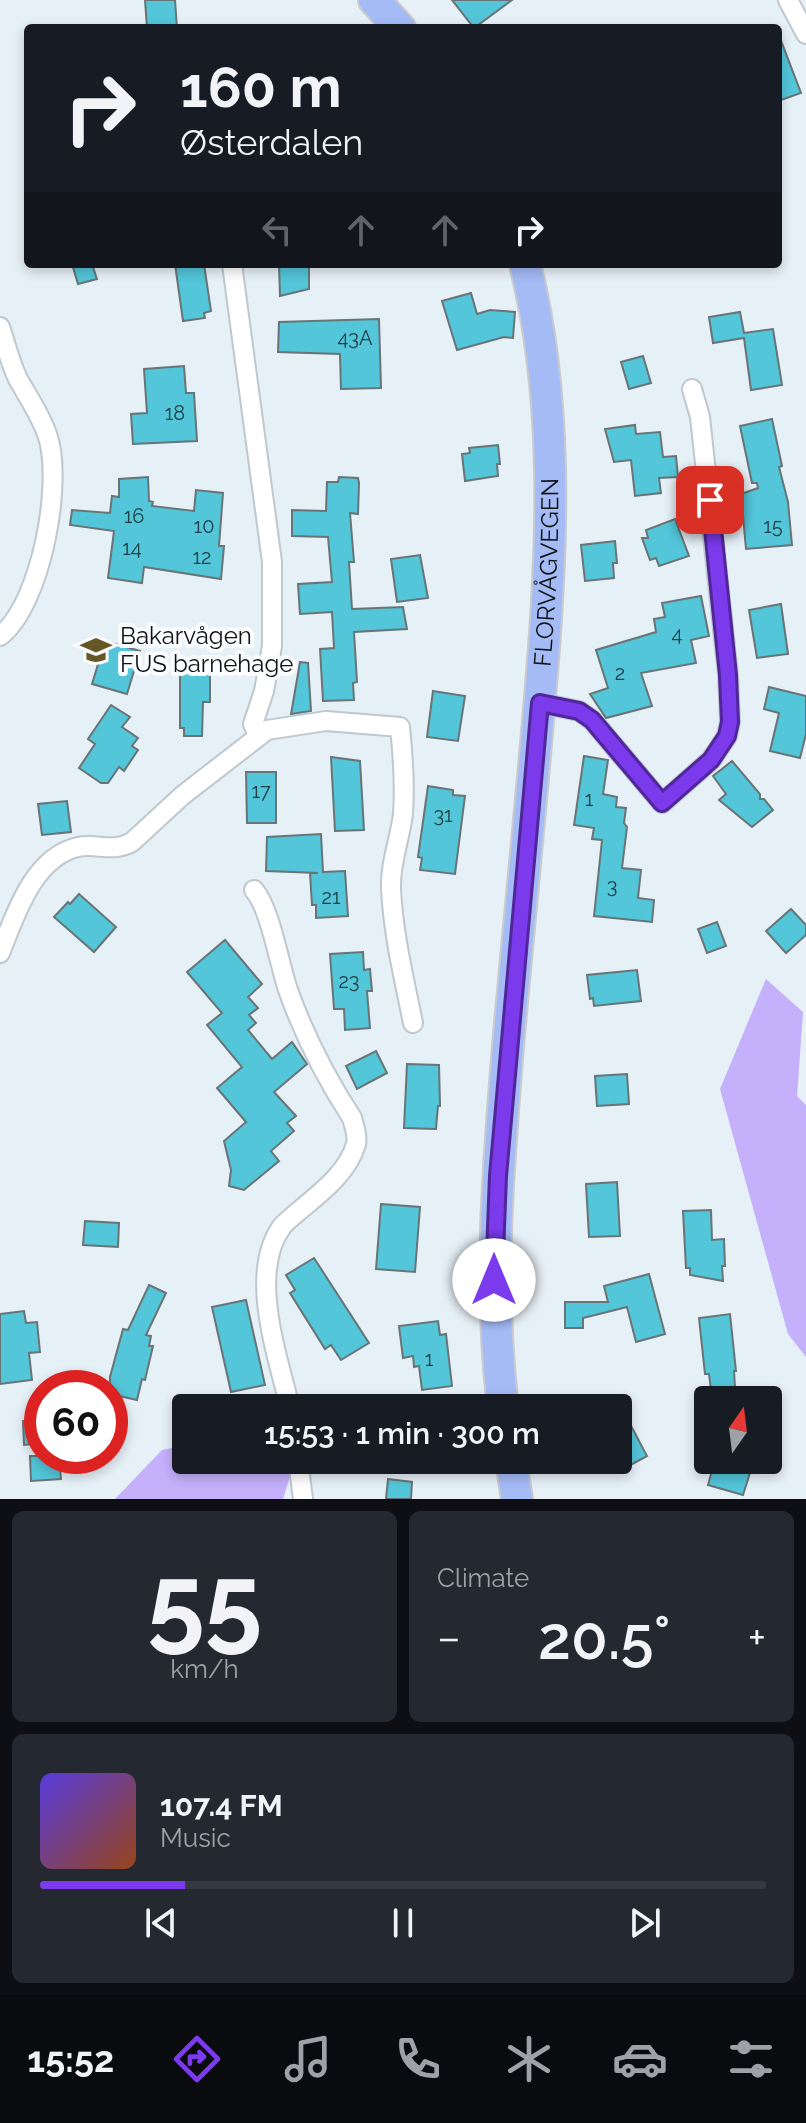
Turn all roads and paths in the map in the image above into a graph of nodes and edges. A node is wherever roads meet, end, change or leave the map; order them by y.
1 (374, 0) edge
2 (788, 0) edge
3 (396, 24) edge
4 (806, 34) edge
5 (233, 268) edge
6 (526, 268) edge
7 (0, 327) edge
8 (692, 389) dead end
9 (0, 636) edge
10 (540, 703) junction
11 (258, 735) junction
12 (254, 890) dead end
13 (0, 953) edge
14 (413, 1023) dead end
15 (287, 1394) edge
16 (502, 1394) edge
17 (300, 1474) edge
18 (513, 1474) edge
19 (303, 1499) edge
20 (517, 1499) edge

1 - 3 main road
2 - 4 street
5 - 11 street
6 - 10 main road, FLORVÅGVEGEN
7 - 9 street
8 - 10 street
10 - 16 main road, FLORVÅGVEGEN
11 - 13 street
11 - 14 street
12 - 15 street
17 - 19 street
18 - 20 main road

